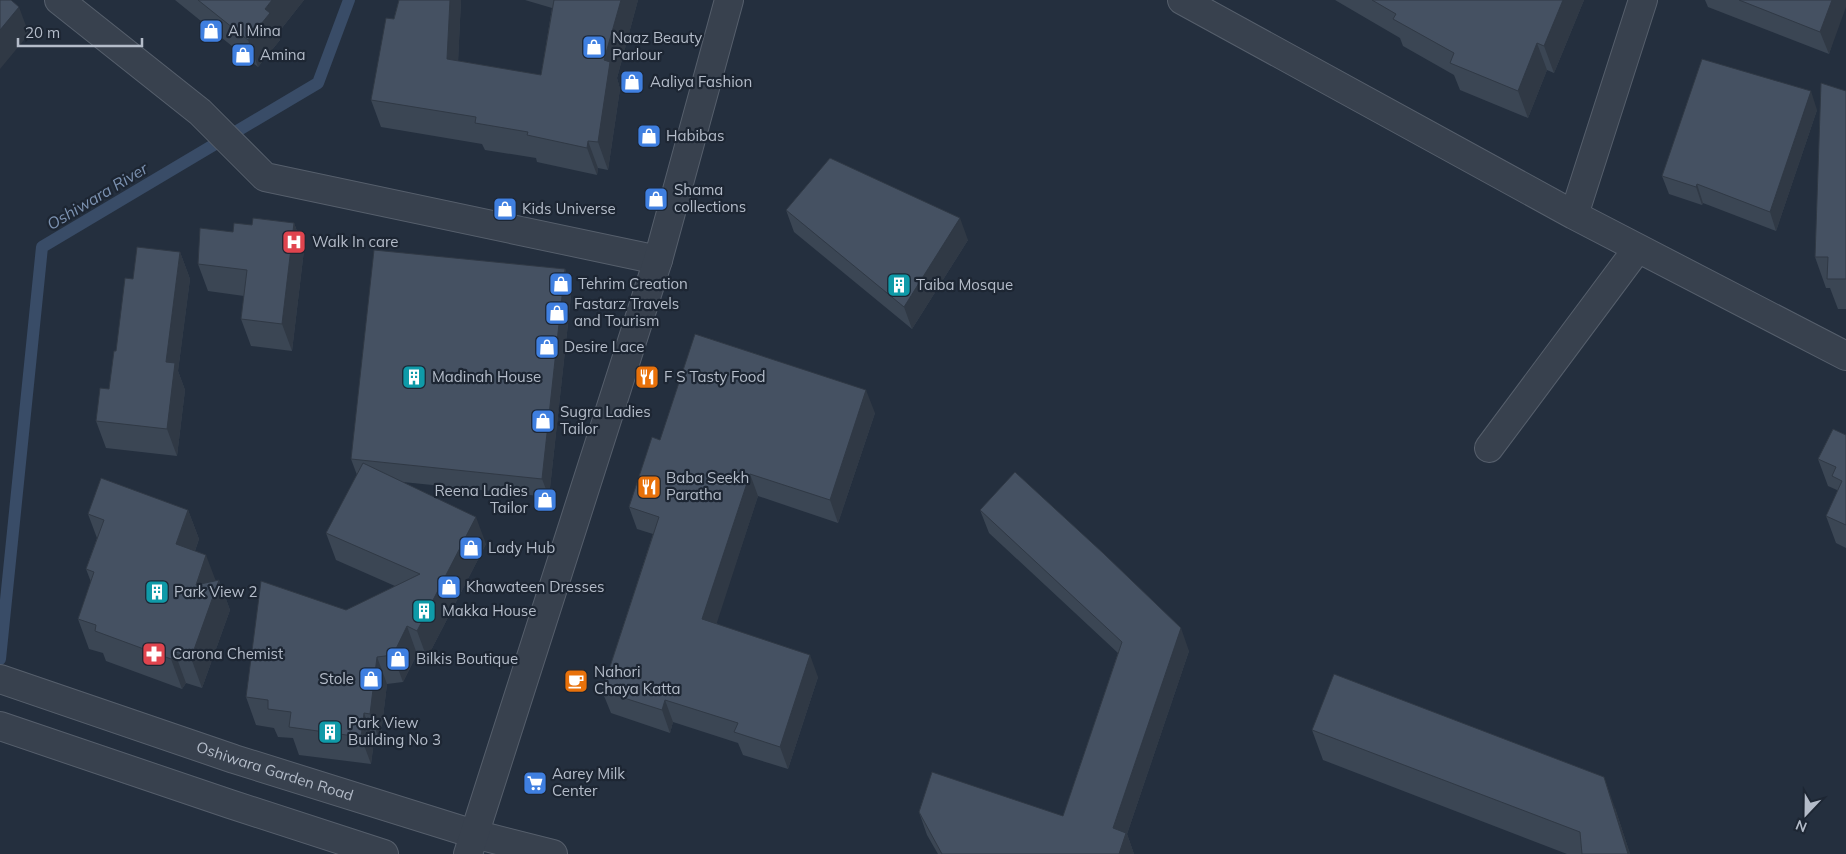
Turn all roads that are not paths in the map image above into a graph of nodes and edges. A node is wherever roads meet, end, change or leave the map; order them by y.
1 (59, 0) edge
2 (729, 0) edge
3 (1182, 0) edge
4 (1644, 0) edge
5 (1574, 215) junction
6 (1638, 248) junction
7 (658, 260) junction
8 (1846, 356) edge
9 (1489, 448) dead end
10 (0, 679) edge
11 (0, 726) edge
12 (471, 844) edge
13 (384, 854) edge
14 (553, 854) edge

1 - 7 street
2 - 7 street
3 - 5 street
4 - 5 street
5 - 6 street
6 - 8 street
6 - 9 street
7 - 12 street
10 - 12 street, Oshiwara Garden Road
11 - 13 street
12 - 14 street, Oshiwara Garden Road

